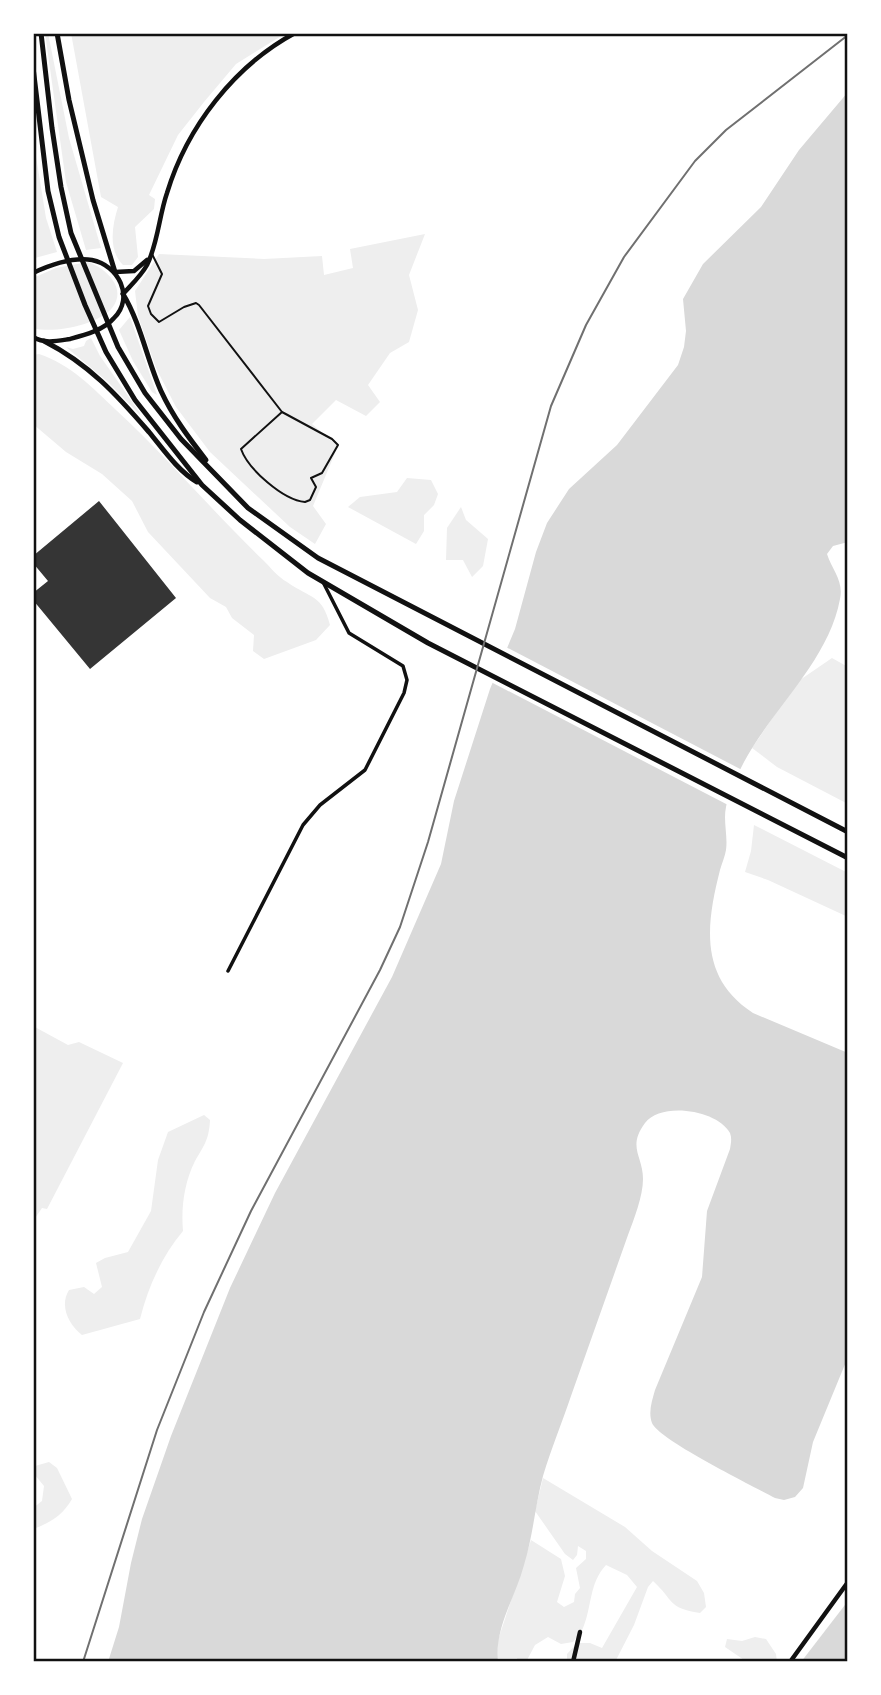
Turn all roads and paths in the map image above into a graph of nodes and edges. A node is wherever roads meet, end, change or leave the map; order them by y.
1 (41, 33) edge
2 (57, 33) edge
3 (295, 33) edge
4 (33, 67) edge
5 (151, 253) junction
6 (115, 272) junction
7 (33, 273) edge
8 (123, 294) junction
9 (37, 340) edge
10 (282, 412) junction
11 (202, 485) junction
12 (226, 485) junction
13 (323, 582) junction
14 (848, 832) edge
15 (848, 858) edge
16 (228, 971) dead end
17 (848, 1582) edge
18 (580, 1632) dead end
19 (573, 1662) edge
20 (790, 1662) edge

1 - 12 main road
2 - 6 main road
3 - 5 main road
4 - 11 main road
5 - 6 main road
5 - 8 main road
5 - 10 lane
6 - 7 main road
6 - 8 main road
8 - 9 main road
8 - 12 main road
9 - 11 main road
10 - 10 lane
11 - 13 main road
12 - 14 main road
13 - 15 main road
13 - 16 street
17 - 20 main road
18 - 19 main road

